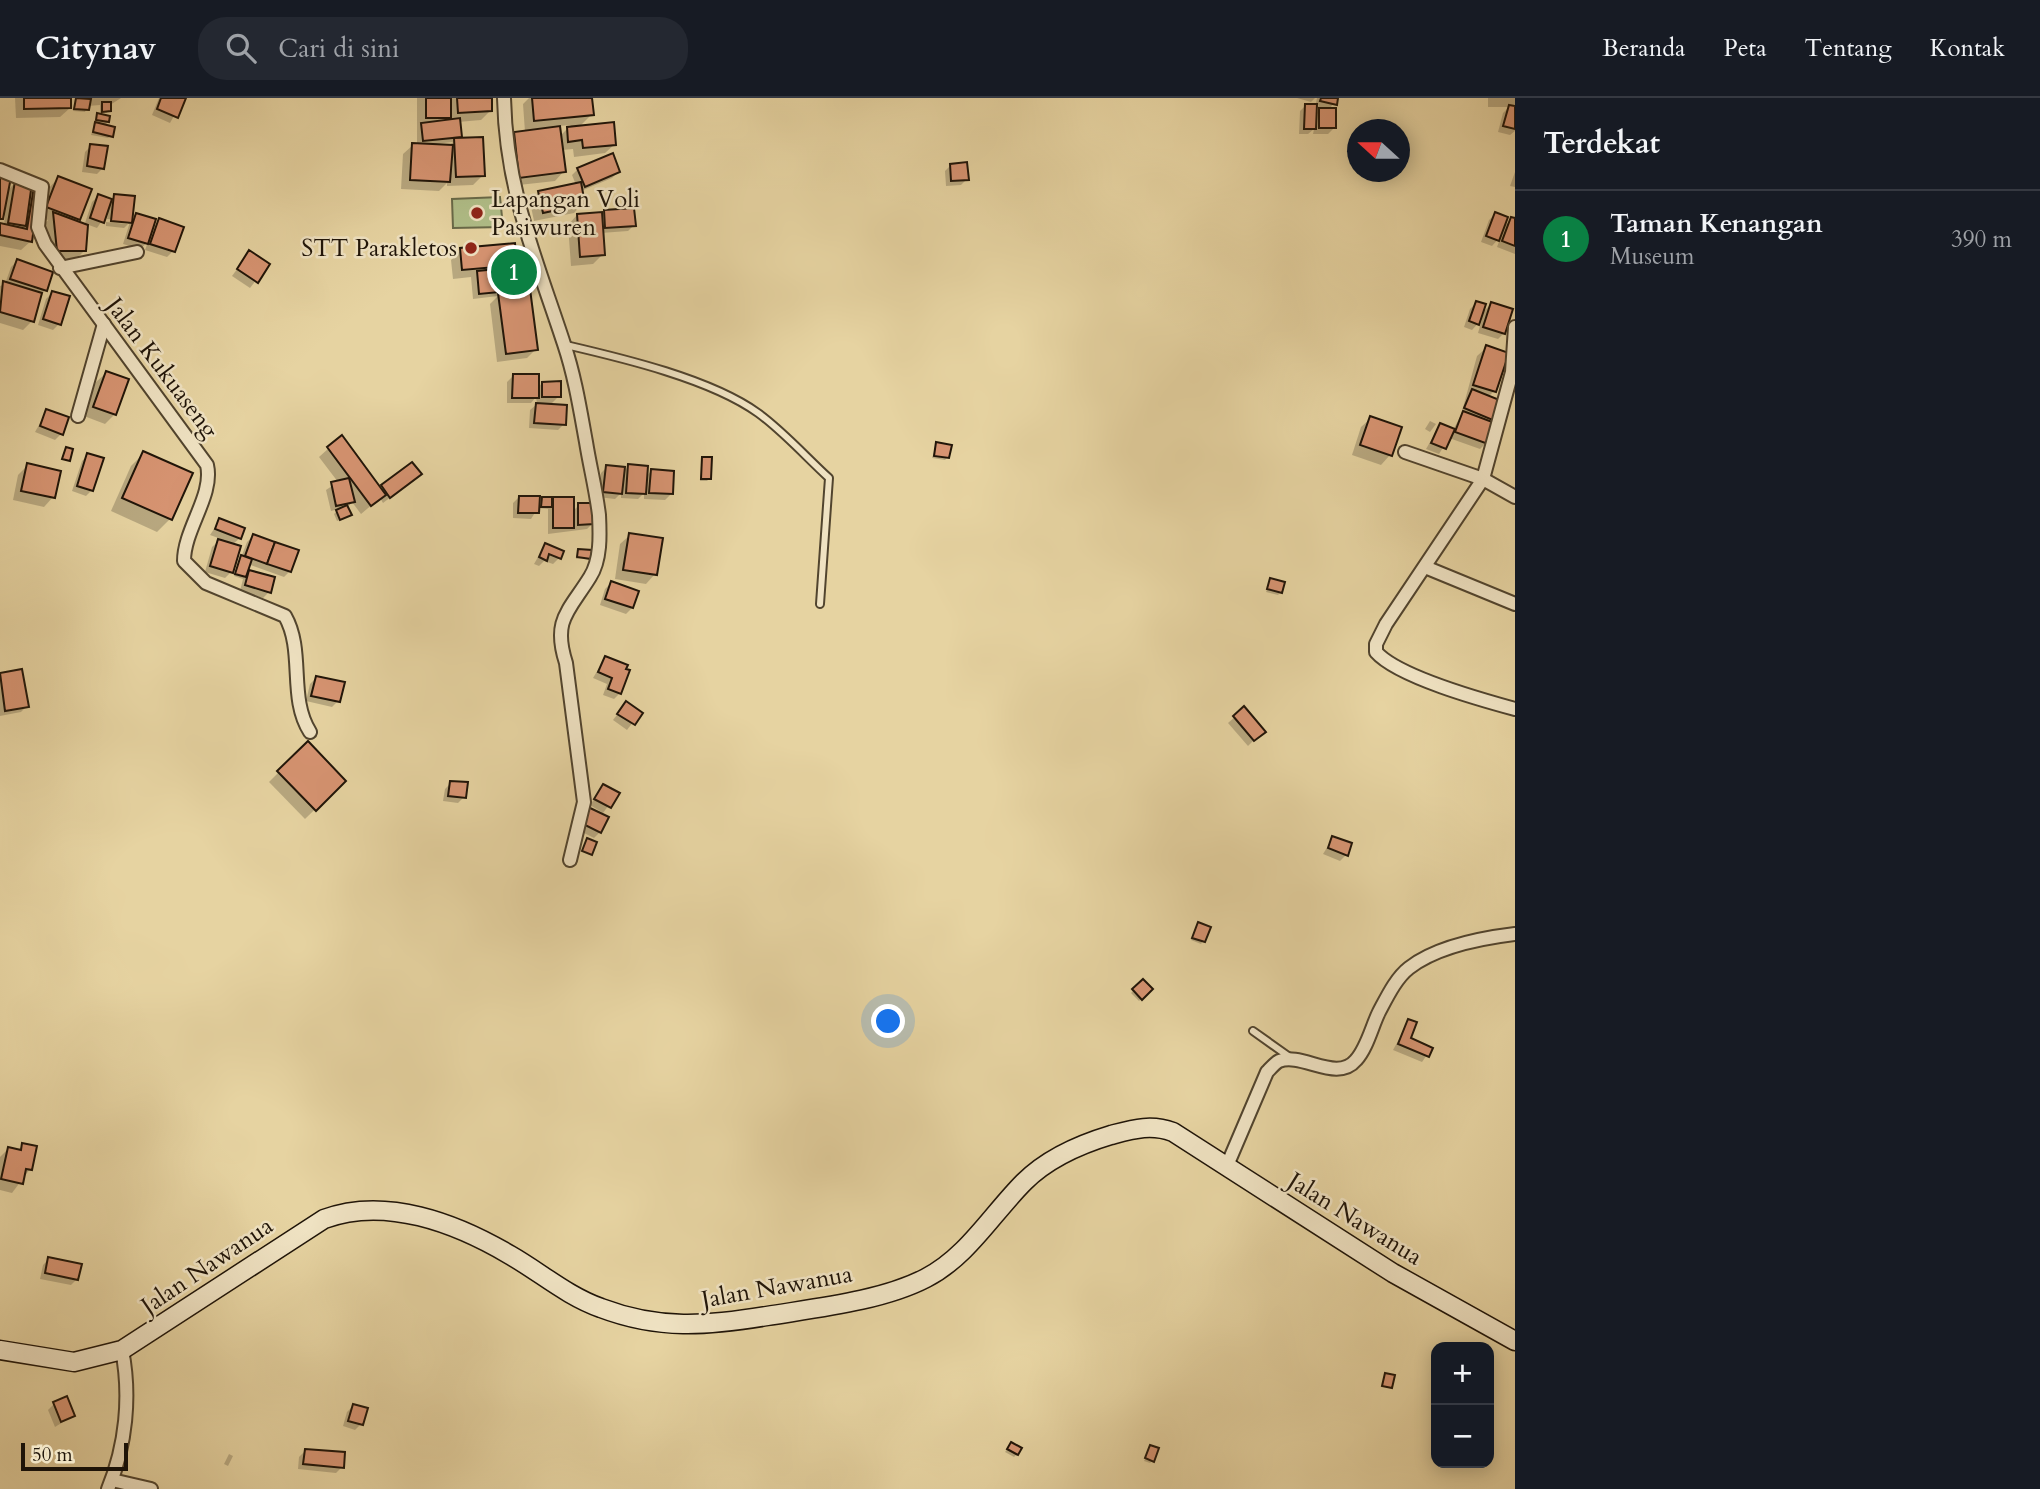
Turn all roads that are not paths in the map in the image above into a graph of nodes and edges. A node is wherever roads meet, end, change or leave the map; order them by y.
1 (504, 98) edge
2 (0, 170) edge
3 (137, 252) dead end
4 (60, 268) junction
5 (104, 324) junction
6 (1515, 327) edge
7 (564, 344) junction
8 (78, 416) dead end
9 (1405, 452) dead end
10 (1483, 479) junction
11 (1515, 497) edge
12 (1425, 567) junction
13 (820, 604) dead end
14 (1515, 604) edge
15 (1515, 709) edge
16 (310, 732) dead end
17 (570, 860) dead end
18 (1515, 934) edge
19 (1252, 1031) dead end
20 (1293, 1060) junction
21 (1226, 1168) junction
22 (1515, 1341) edge
23 (0, 1350) edge
24 (122, 1350) junction
25 (110, 1485) edge
26 (151, 1489) edge

1 - 7 street
2 - 4 street, Jalan Kukuaseng
3 - 4 street
4 - 5 street, Jalan Kukuaseng
5 - 8 street
5 - 16 street, Jalan Kukuaseng
6 - 10 street
7 - 13 lane
7 - 17 street
9 - 10 street
10 - 11 street
10 - 12 street
12 - 14 street
12 - 15 street
18 - 20 street
19 - 20 lane
20 - 21 street
21 - 22 street, Jalan Nawanua
21 - 24 street, Jalan Nawanua
23 - 24 street, Jalan Nawanua
24 - 25 street
25 - 26 street

